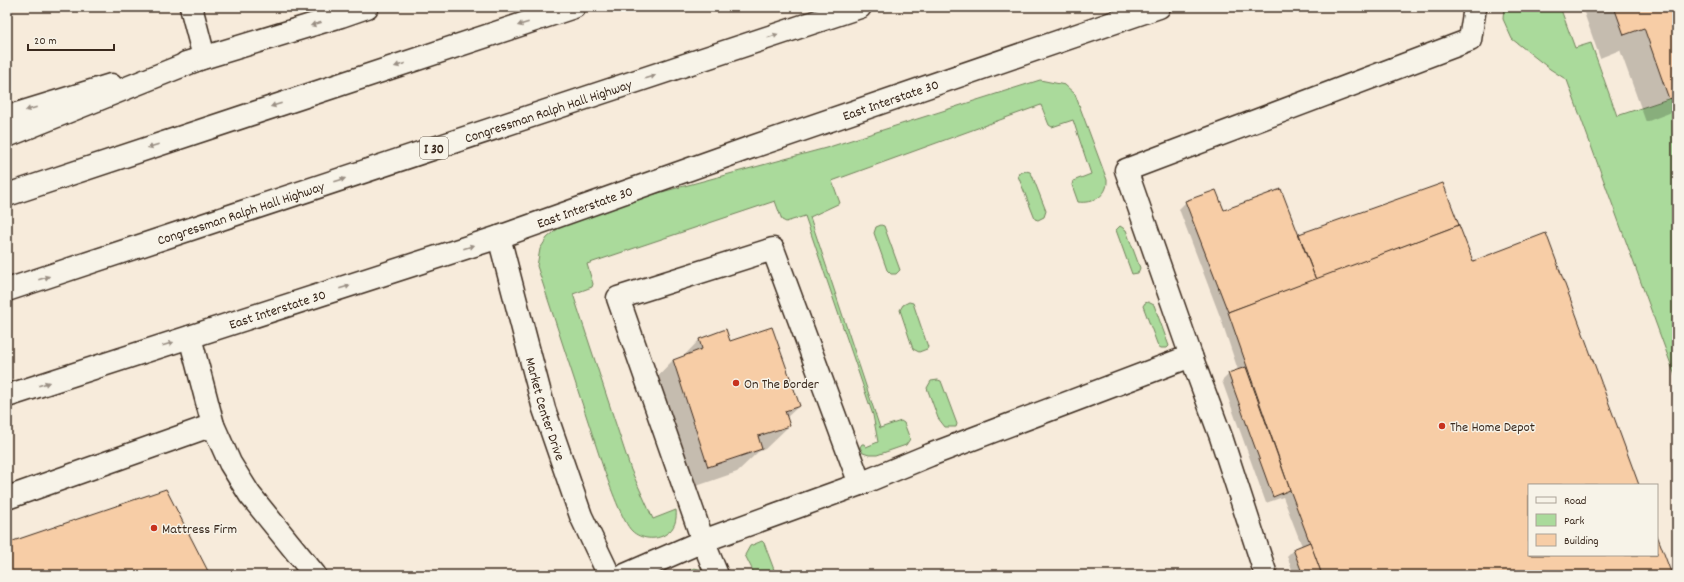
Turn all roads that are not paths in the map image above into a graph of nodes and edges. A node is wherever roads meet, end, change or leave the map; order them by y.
1 (191, 7) edge
2 (367, 7) edge
3 (574, 7) edge
4 (860, 7) edge
5 (1159, 7) edge
6 (1474, 7) edge
7 (339, 12) edge
8 (204, 57) junction
9 (7, 116) edge
10 (7, 136) edge
11 (7, 195) edge
12 (499, 237) junction
13 (7, 290) edge
14 (190, 337) junction
15 (1191, 356) junction
16 (7, 396) edge
17 (213, 425) junction
18 (860, 484) junction
19 (7, 498) edge
20 (703, 541) junction
21 (315, 575) edge
22 (609, 575) edge
23 (624, 575) edge
24 (717, 575) edge
25 (1266, 575) edge

1 - 8 main road
2 - 7 main road
3 -> 11 main road
13 -> 4 main road, Congressman Ralph Hall Highway / I 30
5 - 12 main road, East Interstate 30
6 - 15 main road
7 -> 8 main road
8 -> 9 main road
8 - 10 main road
14 -> 12 main road, East Interstate 30
12 - 22 main road, Market Center Drive
16 -> 14 main road, East Interstate 30
14 - 17 main road
15 - 18 main road
15 - 25 main road
17 - 19 main road
17 - 21 main road
18 - 20 main road
18 - 20 main road
20 - 23 main road
20 - 24 main road

